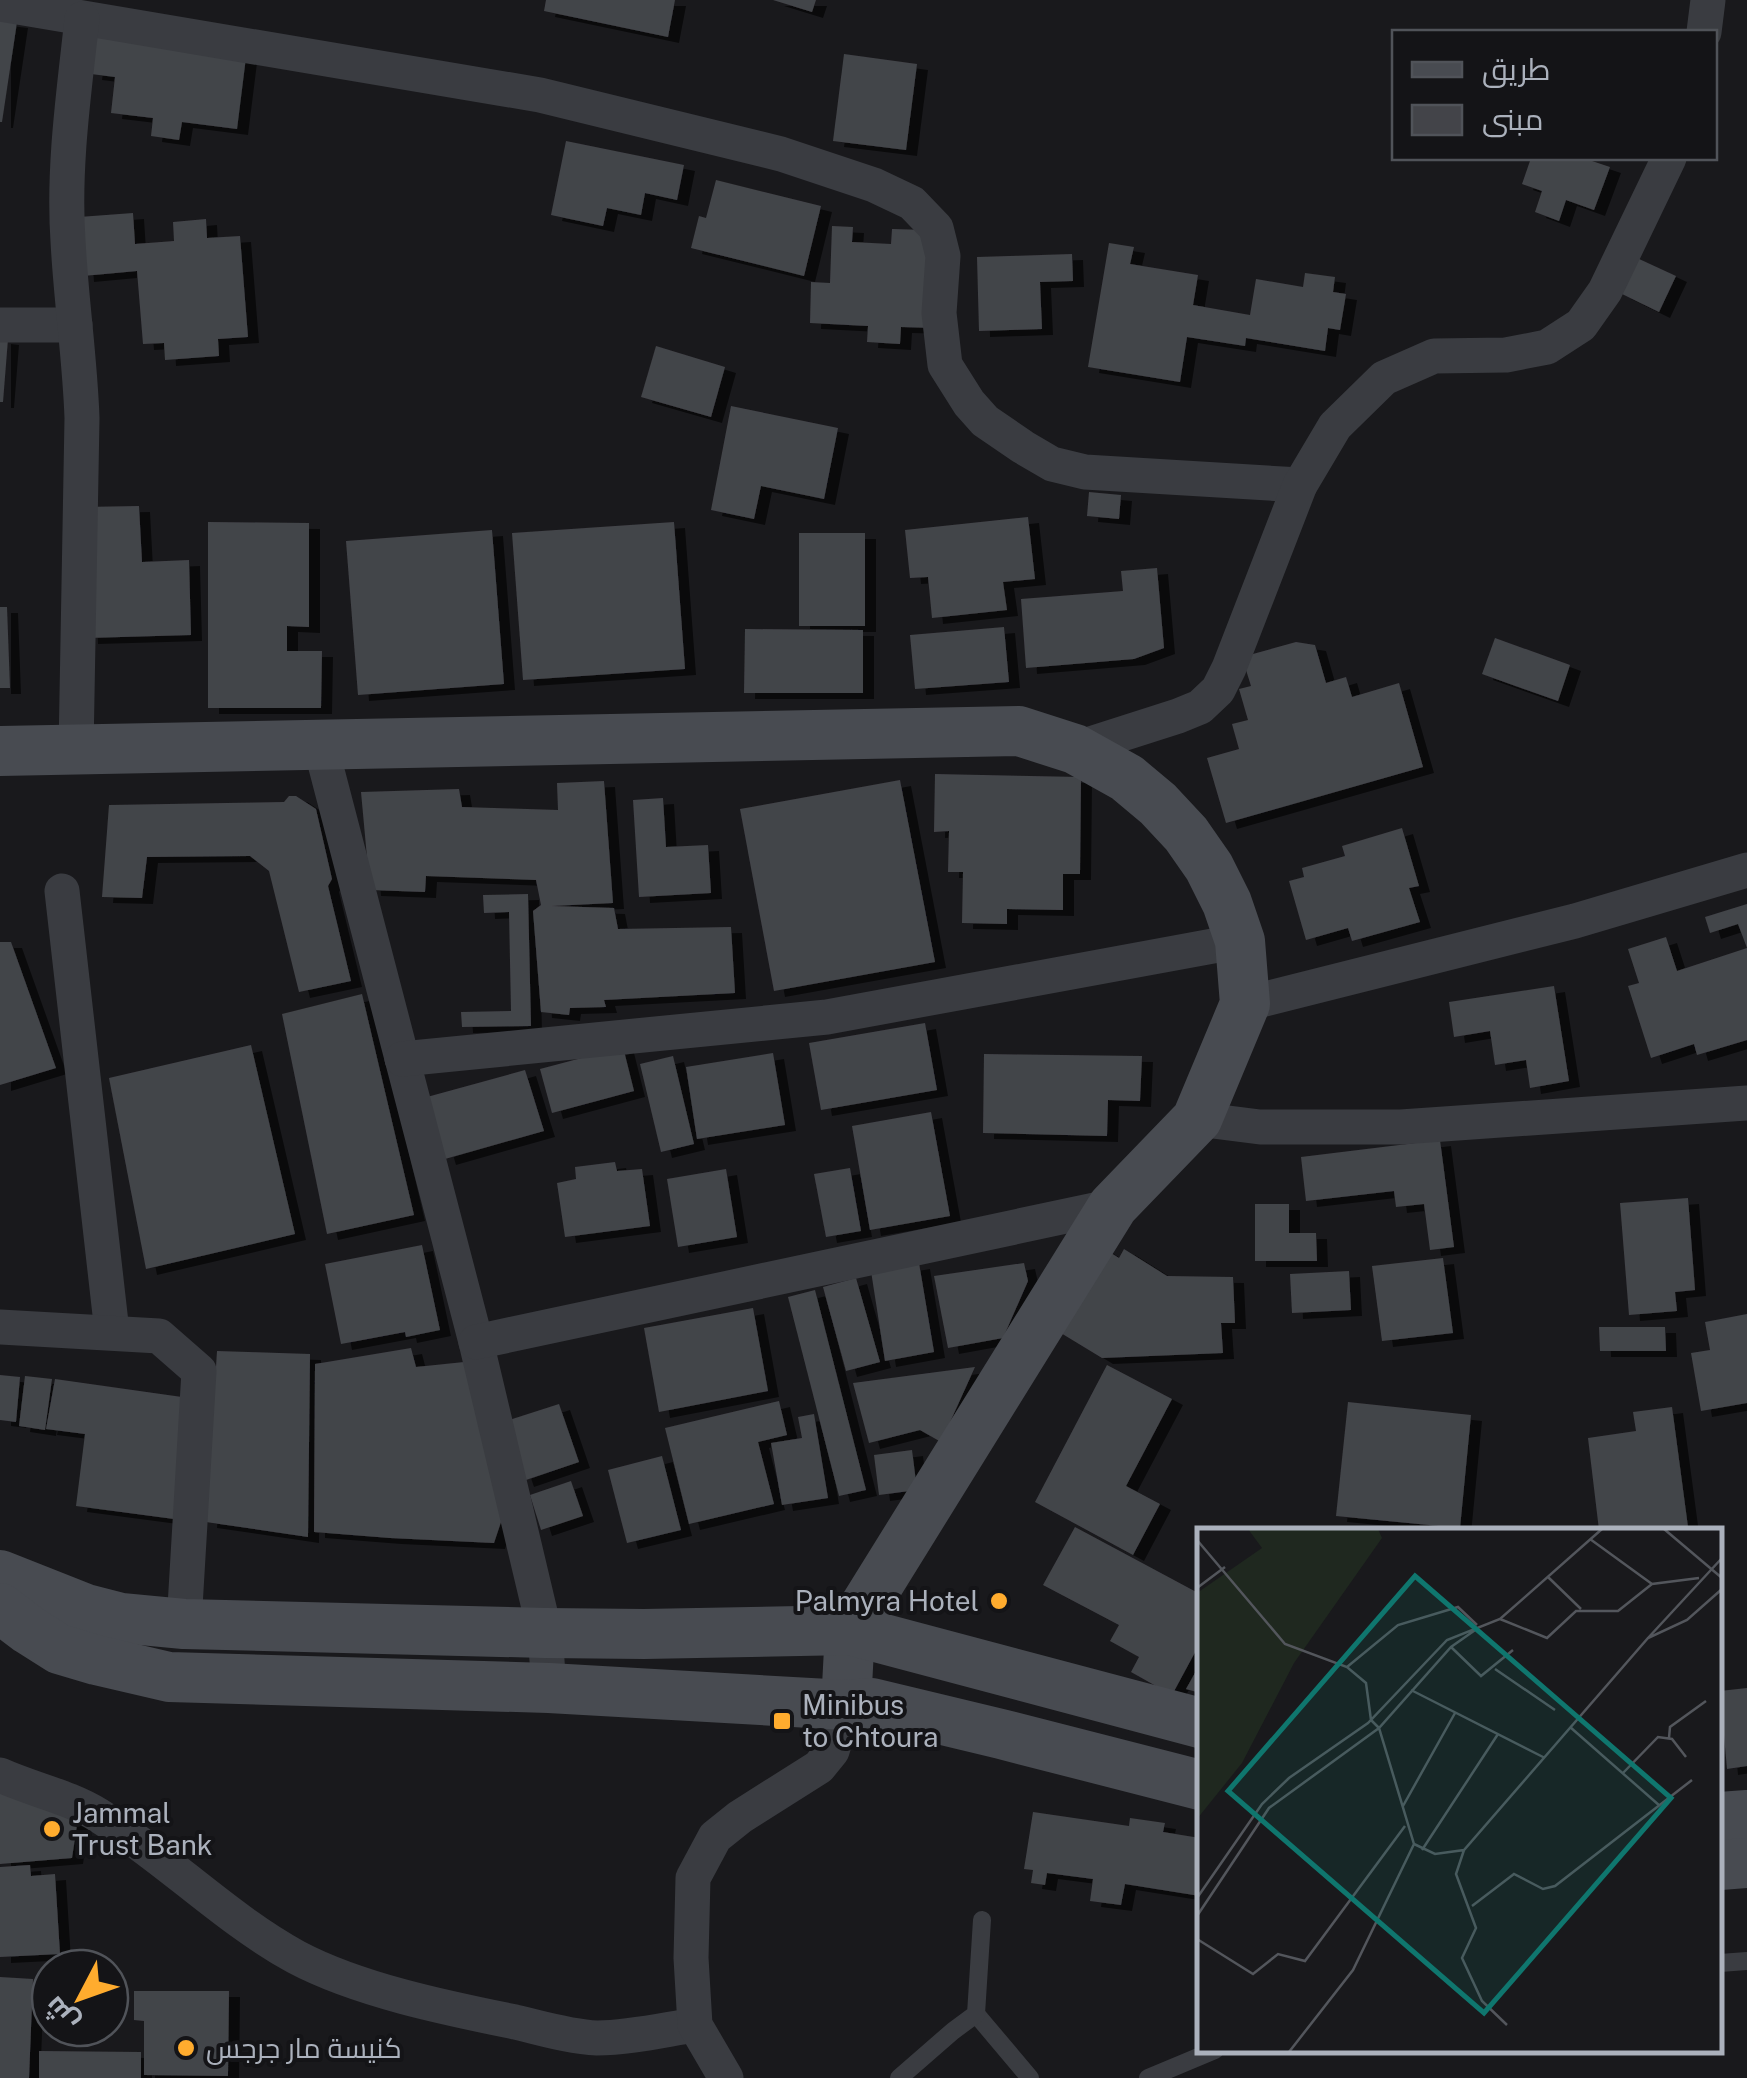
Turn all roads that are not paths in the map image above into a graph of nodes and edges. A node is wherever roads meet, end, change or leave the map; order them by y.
1 (1708, 0) edge
2 (0, 4) edge
3 (82, 19) junction
4 (1704, 30) edge
5 (1668, 160) edge
6 (0, 324) edge
7 (75, 325) junction
8 (1300, 485) junction
9 (320, 744) junction
10 (1075, 749) junction
11 (0, 751) edge
12 (76, 751) junction
13 (1747, 870) edge
14 (62, 891) dead end
15 (1240, 942) junction
16 (1245, 1004) junction
17 (402, 1059) junction
18 (1747, 1103) edge
19 (1197, 1119) junction
20 (1113, 1206) junction
21 (0, 1327) edge
22 (112, 1332) junction
23 (476, 1342) junction
24 (0, 1575) edge
25 (0, 1608) edge
26 (184, 1624) junction
27 (850, 1630) junction
28 (545, 1634) junction
29 (549, 1688) junction
30 (846, 1705) junction
31 (1197, 1722) edge
32 (0, 1774) edge
33 (1197, 1784) edge
34 (1747, 1814) edge
35 (1722, 1817) edge
36 (1747, 1863) edge
37 (1722, 1865) edge
38 (982, 1920) dead end
39 (1747, 1961) edge
40 (1722, 1963) edge
41 (976, 2014) junction
42 (695, 2025) junction
43 (1207, 2053) edge
44 (726, 2078) edge
45 (900, 2078) edge
46 (1030, 2078) edge
47 (1148, 2078) edge

1 - 4 street
2 - 3 street
3 - 7 street
3 - 8 street
5 - 8 street
6 - 7 street
7 - 12 street
8 - 10 street
9 - 10 main road
9 - 12 main road
9 - 17 street
10 - 15 main road
11 - 12 main road
13 - 16 street
14 - 22 street
15 - 16 main road
15 - 17 street
16 - 19 main road
17 - 23 street
18 - 19 street
19 - 20 main road
20 - 23 street
20 - 27 main road
21 - 22 street
22 - 26 street
23 - 28 street
24 - 26 main road
25 - 29 main road
26 - 28 main road
27 - 28 main road
27 - 30 main road
27 - 31 main road
28 - 29 street
29 - 30 main road
30 - 33 main road
30 - 42 street
32 - 42 street
34 - 35 main road
36 - 37 main road
38 - 41 lane
39 - 40 lane
41 - 45 lane
41 - 46 lane
42 - 44 street
43 - 47 lane

